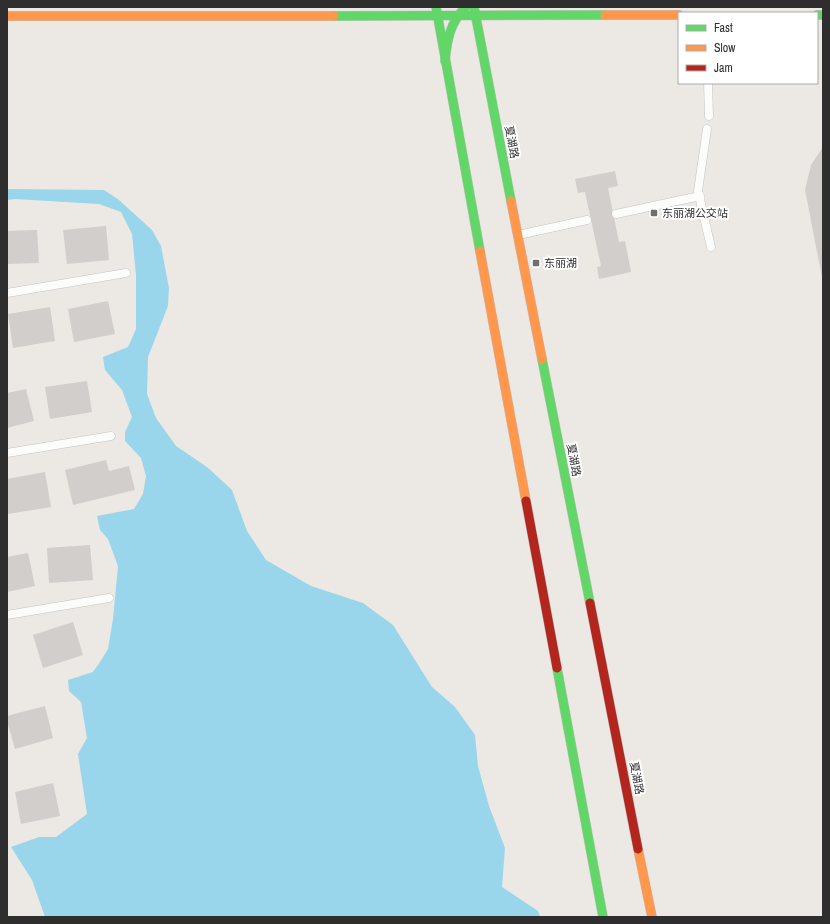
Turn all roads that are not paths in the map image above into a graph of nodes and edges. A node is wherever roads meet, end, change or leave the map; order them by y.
1 (466, 7) edge
2 (436, 11) edge
3 (475, 11) edge
4 (457, 15) junction
5 (678, 15) edge
6 (7, 16) edge
7 (523, 16) junction
8 (496, 24) dead end
9 (487, 33) dead end
10 (482, 52) junction
11 (445, 61) junction
12 (708, 84) edge
13 (709, 116) dead end
14 (707, 129) dead end
15 (700, 196) junction
16 (616, 214) dead end
17 (587, 220) dead end
18 (518, 235) junction
19 (711, 247) dead end
20 (126, 273) dead end
21 (7, 293) edge
22 (111, 436) dead end
23 (7, 453) edge
24 (108, 598) dead end
25 (7, 615) edge
26 (603, 917) edge
27 (652, 917) edge

1 - 4 main road
2 - 4 main road
2 - 6 main road
2 - 11 main road
3 - 4 main road
3 - 7 main road
3 - 10 main road, 夏湖路
4 - 11 main road
5 - 7 main road
7 - 8 main road
9 - 10 main road
10 - 18 main road, 夏湖路
11 - 26 main road
12 - 13 lane
14 - 15 lane
15 - 16 lane
15 - 19 lane
17 - 18 lane
18 - 27 main road, 夏湖路
20 - 21 lane
22 - 23 lane
24 - 25 lane

